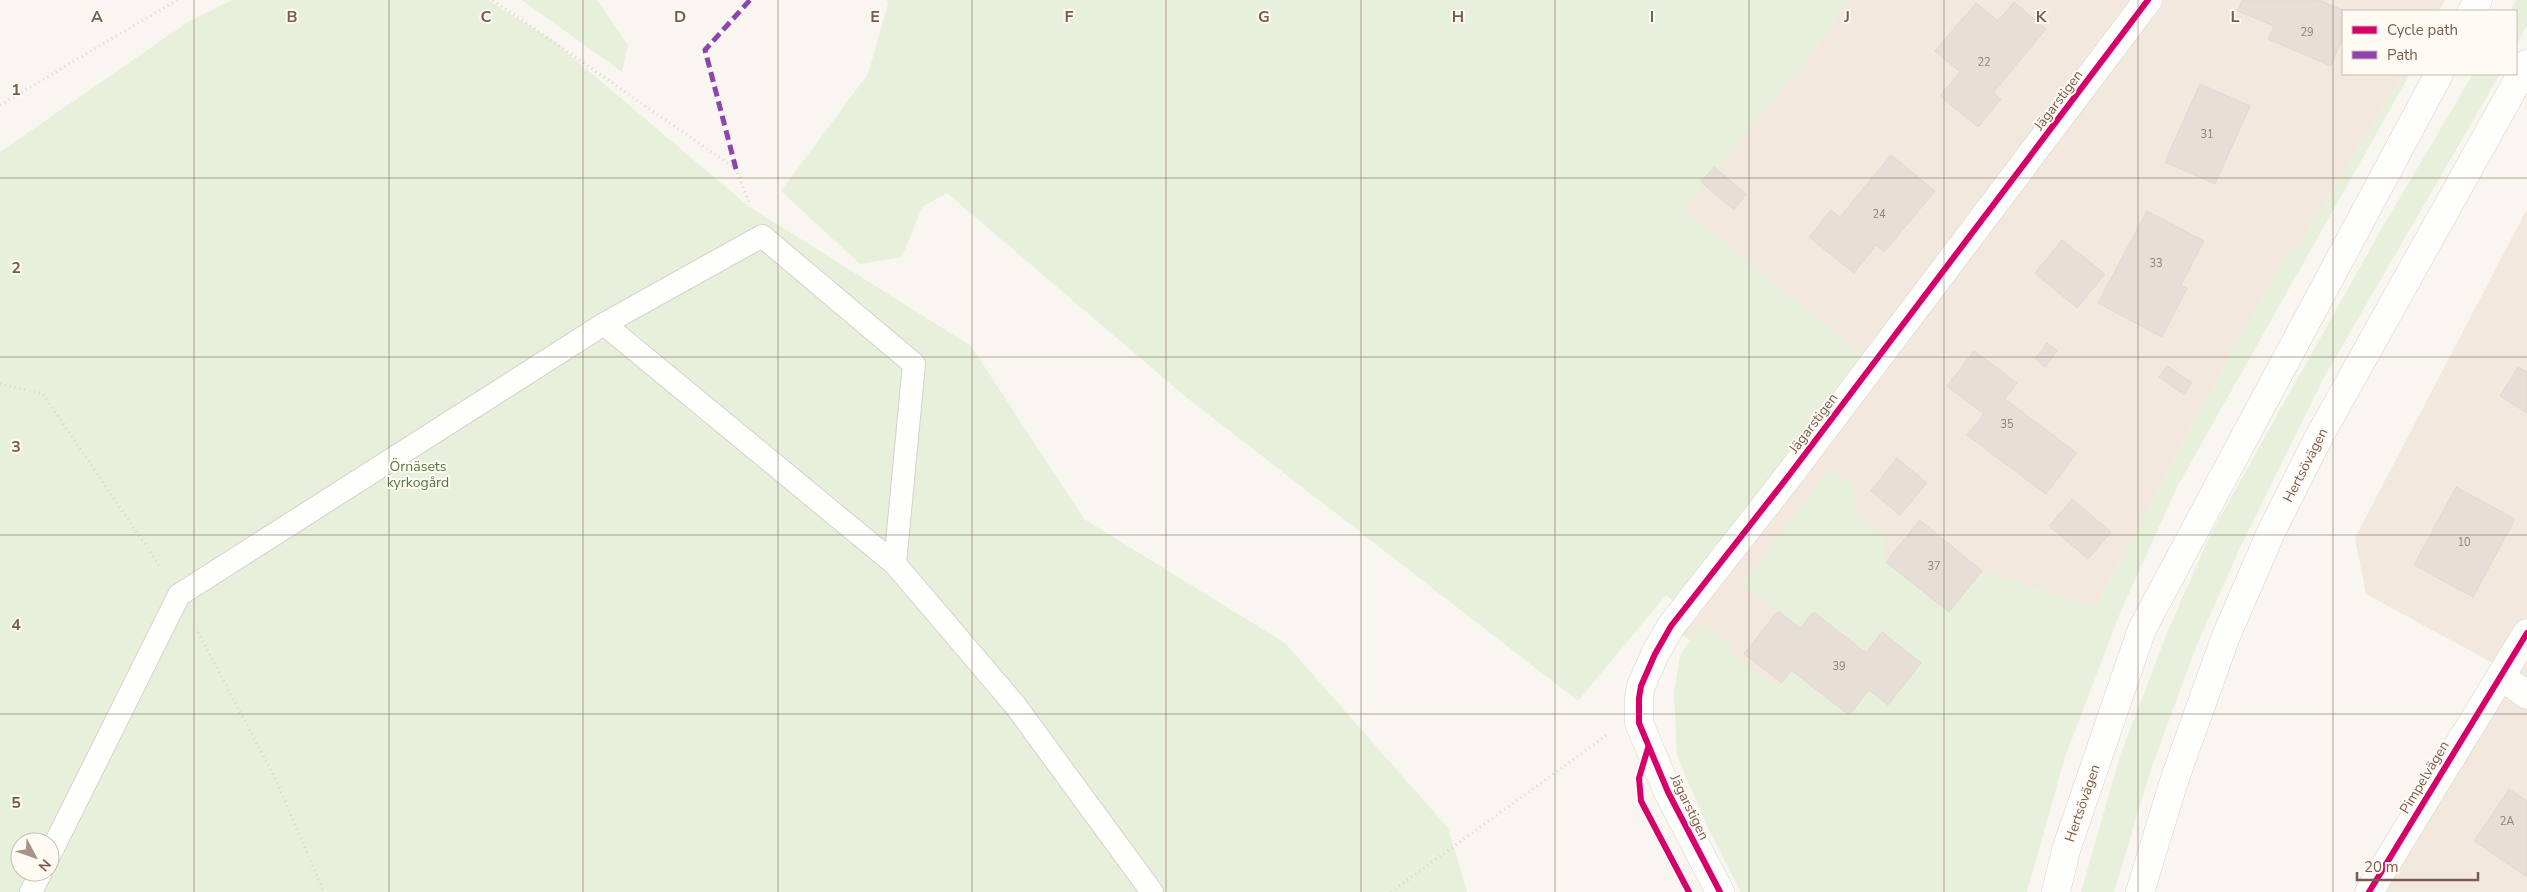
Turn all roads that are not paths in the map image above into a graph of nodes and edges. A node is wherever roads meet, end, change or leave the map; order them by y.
1 (2148, 0) edge
2 (2527, 64) edge
3 (2438, 75) edge
4 (604, 324) junction
5 (895, 564) junction
6 (2527, 633) edge
7 (2501, 676) junction
8 (2527, 695) edge
9 (60, 834) edge
10 (1152, 892) edge
11 (1720, 892) edge
12 (2056, 892) edge
13 (2140, 892) edge
14 (2369, 892) edge

1 - 11 main road, Jägarstigen
2 - 13 main road, Hertsövägen
3 - 12 main road, Hertsövägen
4 - 5 lane
4 - 5 lane
4 - 9 lane
5 - 10 lane
6 - 7 main road, Pimpelvägen
7 - 8 main road
7 - 14 main road, Pimpelvägen

